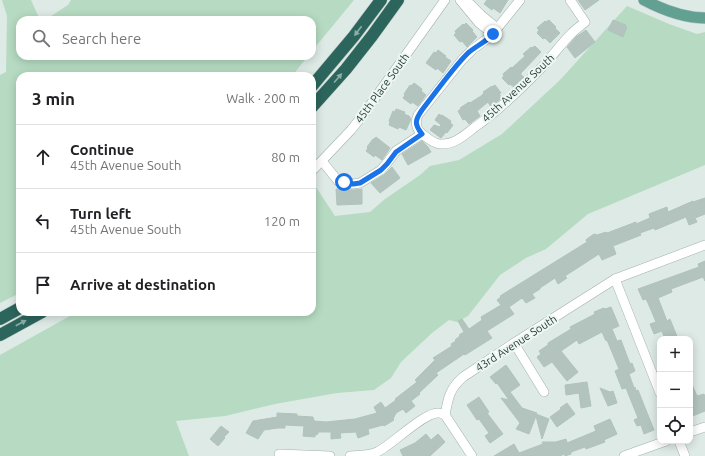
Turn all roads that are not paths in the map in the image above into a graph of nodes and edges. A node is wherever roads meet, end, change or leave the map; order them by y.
1 (381, 0) edge
2 (398, 0) edge
3 (445, 0) edge
4 (460, 0) edge
5 (467, 0) edge
6 (520, 0) edge
7 (570, 0) edge
8 (644, 0) edge
9 (705, 18) edge
10 (495, 31) junction
11 (316, 81) edge
12 (316, 102) edge
13 (422, 134) junction
14 (322, 161) junction
15 (316, 167) edge
16 (705, 245) edge
17 (615, 279) junction
18 (16, 310) edge
19 (34, 316) edge
20 (0, 319) edge
21 (0, 334) edge
22 (514, 343) junction
23 (657, 385) edge
24 (544, 392) dead end
25 (445, 415) junction
26 (705, 427) edge
27 (693, 431) edge
28 (658, 444) edge
29 (680, 444) edge
30 (376, 454) edge
31 (279, 455) edge
32 (330, 456) edge
33 (350, 456) edge
34 (472, 456) edge
35 (625, 456) edge
36 (684, 456) edge

1 -> 11 highway
12 -> 2 highway
3 - 14 street, 45th Place South
4 - 10 street
5 - 10 street
6 - 10 street
7 - 13 street, 45th Avenue South
8 - 9 main road
10 - 13 street
13 - 14 street
14 - 15 street, 45th Place South
16 - 17 street, 43rd Avenue South
17 - 22 street, 43rd Avenue South
17 - 23 street
18 - 20 highway
21 -> 19 highway
22 - 24 street
22 - 25 street, 43rd Avenue South
25 - 30 street
25 - 34 street
26 - 27 street
28 - 35 street
29 - 36 street
30 - 33 street
31 - 32 street

